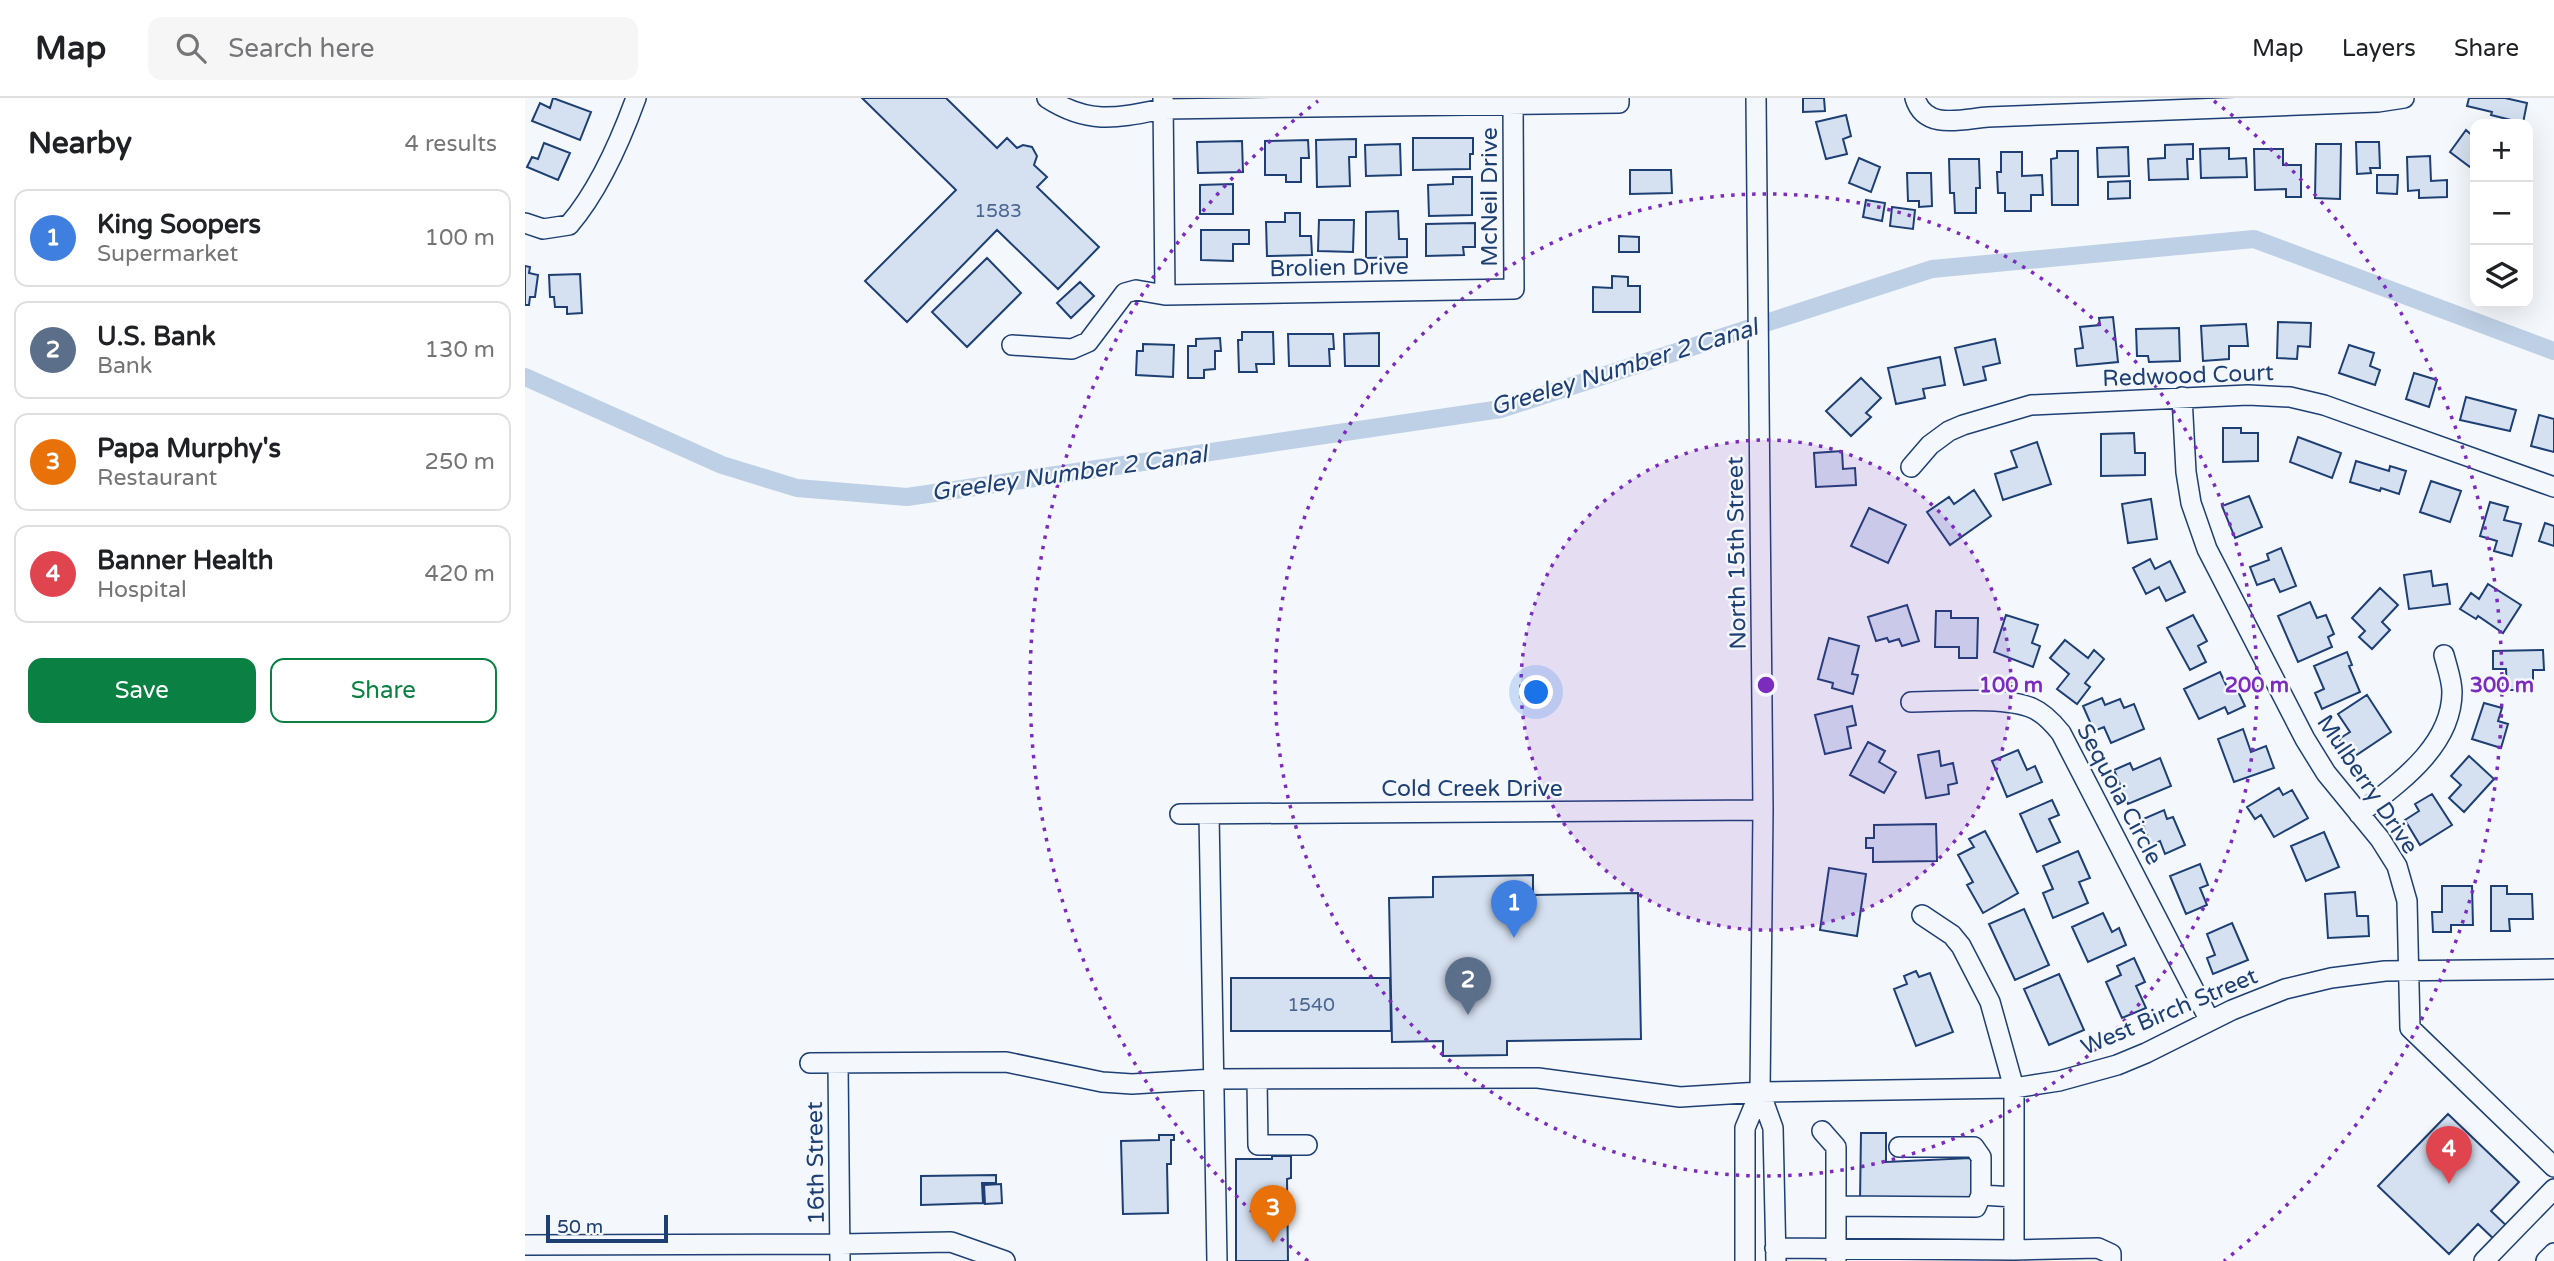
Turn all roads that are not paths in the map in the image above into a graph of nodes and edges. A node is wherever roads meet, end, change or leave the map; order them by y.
1 (636, 98) edge
2 (1047, 98) edge
3 (1116, 98) edge
4 (1756, 98) edge
5 (2404, 98) edge
6 (1619, 100) edge
7 (1163, 103) edge
8 (1513, 104) junction
9 (1919, 106) edge
10 (1116, 118) junction
11 (525, 223) edge
12 (1514, 289) joint
13 (1165, 295) junction
14 (1012, 345) dead end
15 (2182, 397) junction
16 (1911, 467) dead end
17 (2554, 487) edge
18 (2444, 655) dead end
19 (1911, 702) dead end
20 (1763, 810) junction
21 (1180, 814) dead end
22 (1209, 814) junction
23 (2359, 814) junction
24 (1922, 915) dead end
25 (2554, 969) edge
26 (2408, 971) junction
27 (2210, 1021) junction
28 (810, 1063) dead end
29 (838, 1064) junction
30 (1214, 1079) junction
31 (1257, 1079) junction
32 (2014, 1088) junction
33 (1760, 1092) junction
34 (1822, 1131) dead end
35 (1307, 1145) dead end
36 (1899, 1147) dead end
37 (2554, 1167) edge
38 (2554, 1189) edge
39 (1981, 1195) junction
40 (2014, 1197) junction
41 (1836, 1206) junction
42 (525, 1245) edge
43 (2014, 1250) junction
44 (840, 1253) edge
45 (2554, 1253) edge
46 (1776, 1255) edge
47 (1836, 1255) edge
48 (1976, 1256) edge
49 (1005, 1261) edge
50 (1217, 1261) edge
51 (1745, 1261) edge
52 (2111, 1261) edge
53 (2484, 1261) edge
54 (2546, 1261) edge

1 - 11 street
2 - 10 street
3 - 10 street
4 - 20 street, North 15th Street
5 - 9 street
6 - 8 street
7 - 8 street
7 - 10 street
7 - 13 street
8 - 12 street, McNeil Drive
12 - 13 street, Brolien Drive
13 - 14 street, Brolien Drive
15 - 16 street, Redwood Court
15 - 17 street, Redwood Court
15 - 23 street, Mulberry Drive
18 - 23 street
19 - 27 street, Sequoia Circle
20 - 22 street, Cold Creek Drive
20 - 33 street, North 15th Street
21 - 22 street, Cold Creek Drive
22 - 30 street
23 - 26 street, Mulberry Drive
24 - 32 street
25 - 26 street, West Birch Street
26 - 27 street, West Birch Street
26 - 37 street, Mulberry Drive
27 - 32 street, West Birch Street
28 - 29 street, West Birch Street
29 - 30 street, West Birch Street
29 - 44 street, 16th Street
30 - 31 street, West Birch Street
30 - 50 street
31 - 33 street, West Birch Street
31 - 35 street
32 - 33 street, West Birch Street
32 - 40 street
33 - 46 street, North 15th Street
33 - 51 street, North 15th Street
34 - 41 street
36 - 39 street
38 - 53 street
39 - 40 street
39 - 41 street
40 - 43 street
41 - 47 street
42 - 44 street
43 - 48 street
43 - 52 street
44 - 49 street
45 - 54 street
46 - 47 street
47 - 48 street

